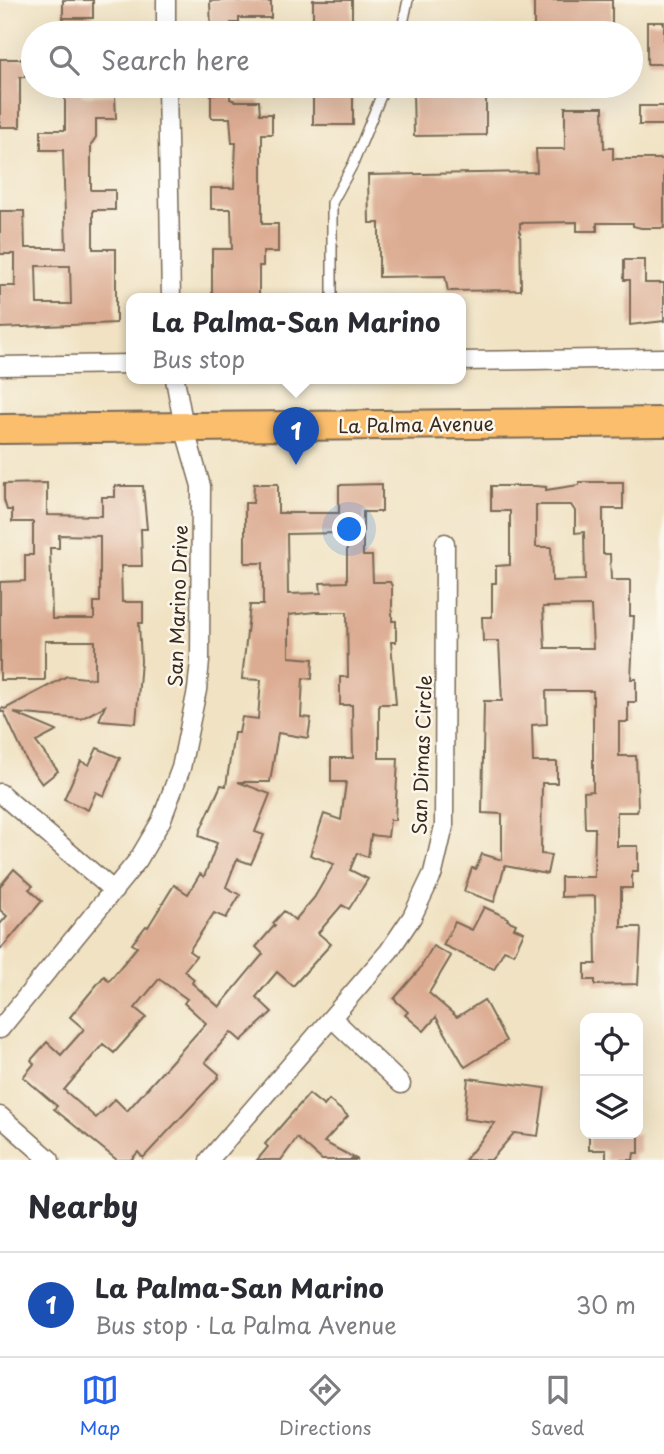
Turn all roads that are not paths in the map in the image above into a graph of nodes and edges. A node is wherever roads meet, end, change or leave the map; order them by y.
1 (166, 0) edge
2 (408, 0) edge
3 (166, 21) edge
4 (404, 21) edge
5 (167, 98) edge
6 (380, 98) edge
7 (171, 293) edge
8 (332, 293) edge
9 (664, 358) edge
10 (466, 360) edge
11 (126, 364) edge
12 (0, 366) edge
13 (176, 384) edge
14 (664, 422) edge
15 (184, 427) junction
16 (0, 429) edge
17 (445, 543) dead end
18 (0, 793) edge
19 (114, 891) junction
20 (333, 1020) junction
21 (0, 1030) edge
22 (401, 1084) dead end
23 (0, 1116) edge
24 (50, 1160) edge
25 (209, 1160) edge

1 - 3 street
2 - 4 lane
5 - 7 street
6 - 8 lane
9 - 10 street
11 - 12 street
13 - 15 street, San Marino Drive
14 - 15 main road, La Palma Avenue
15 - 16 main road, La Palma Avenue
15 - 19 street, San Marino Drive
17 - 20 street, San Dimas Circle
18 - 19 street
19 - 21 street, San Marino Drive
20 - 22 street
20 - 25 street, San Dimas Circle
23 - 24 street

